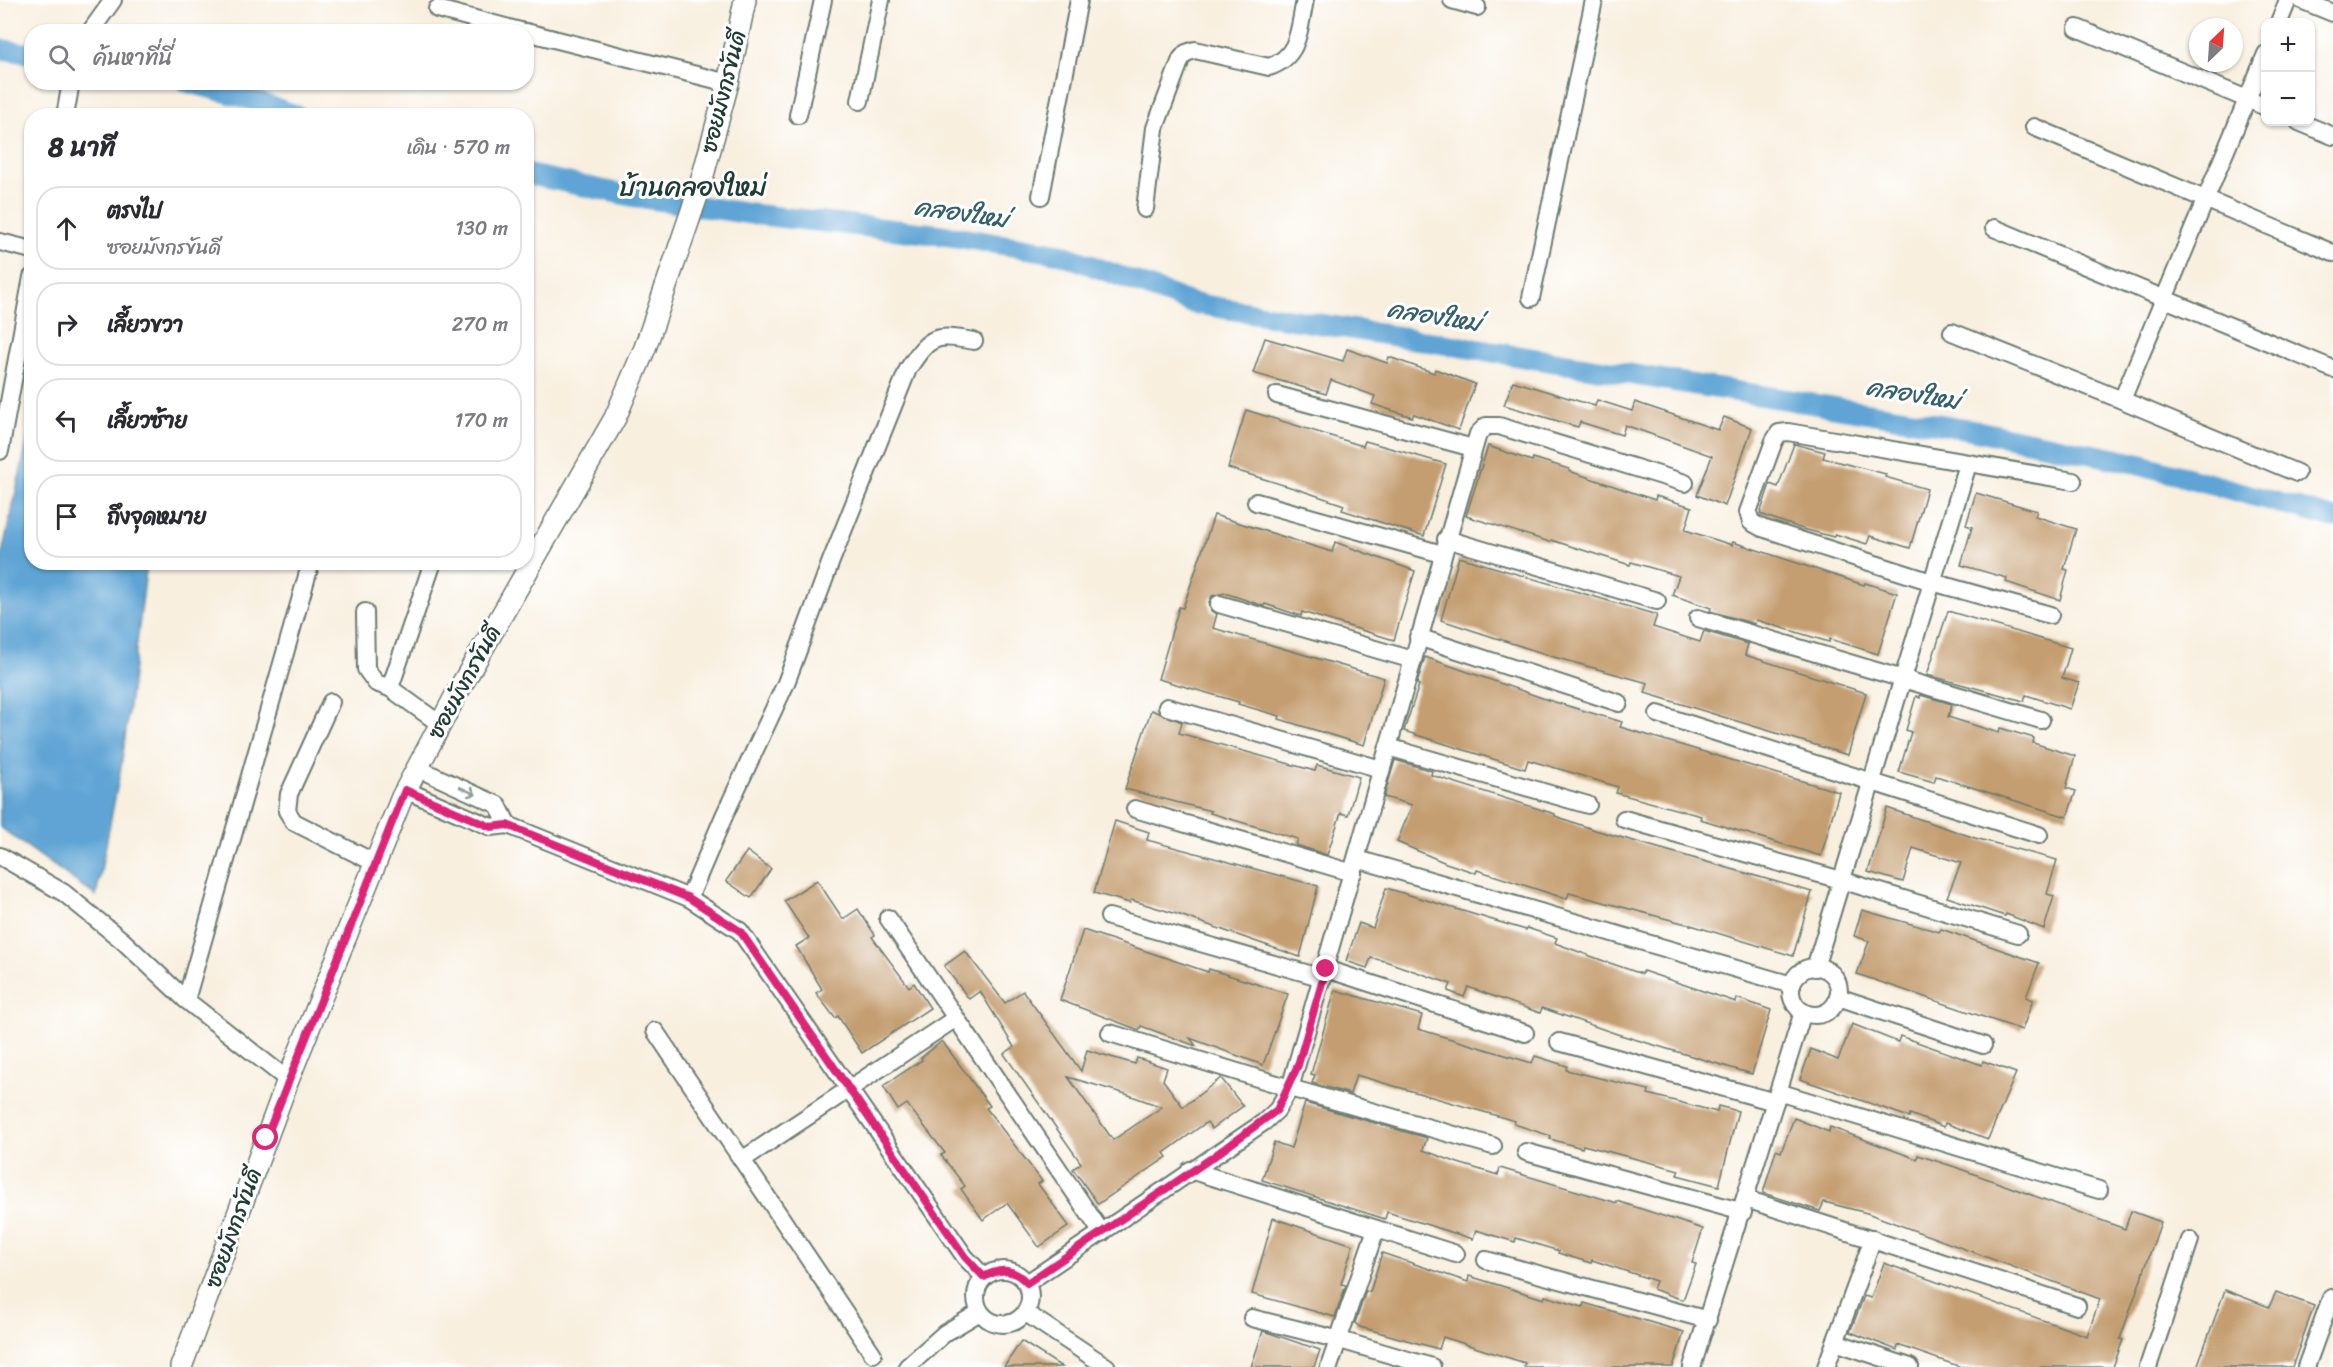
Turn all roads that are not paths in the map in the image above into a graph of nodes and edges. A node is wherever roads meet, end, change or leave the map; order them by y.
1 (113, 0) edge
2 (745, 0) edge
3 (823, 0) edge
4 (881, 0) edge
5 (1080, 0) edge
6 (1305, 0) edge
7 (1452, 0) edge
8 (1594, 0) edge
9 (2288, 0) edge
10 (2301, 0) edge
11 (1477, 7) dead end
12 (437, 9) dead end
13 (2333, 13) edge
14 (2281, 18) edge
15 (96, 24) edge
16 (494, 24) edge
17 (2077, 28) dead end
18 (534, 34) edge
19 (2261, 64) edge
20 (728, 83) junction
21 (70, 90) edge
22 (2247, 99) junction
23 (860, 101) dead end
24 (2261, 105) edge
25 (66, 108) edge
26 (798, 115) dead end
27 (2309, 126) edge
28 (2034, 127) dead end
29 (2333, 136) edge
30 (1041, 196) dead end
31 (2205, 199) junction
32 (1145, 209) dead end
33 (1994, 228) dead end
34 (0, 243) edge
35 (24, 248) edge
36 (2333, 253) edge
37 (1531, 298) dead end
38 (2164, 299) junction
39 (24, 321) edge
40 (1952, 332) dead end
41 (974, 340) dead end
42 (2333, 369) edge
43 (1277, 395) dead end
44 (2122, 400) junction
45 (1473, 448) junction
46 (0, 452) edge
47 (1968, 464) junction
48 (2296, 473) dead end
49 (2073, 481) dead end
50 (1685, 483) dead end
51 (1256, 502) dead end
52 (1444, 546) junction
53 (534, 560) edge
54 (309, 570) edge
55 (430, 570) edge
56 (528, 570) edge
57 (1932, 582) junction
58 (1657, 601) dead end
59 (1220, 604) dead end
60 (365, 612) dead end
61 (2050, 615) dead end
62 (1698, 618) dead end
63 (1418, 637) junction
64 (1413, 660) junction
65 (1903, 680) junction
66 (390, 688) junction
67 (331, 702) dead end
68 (1618, 703) dead end
69 (1167, 707) dead end
70 (1658, 714) dead end
71 (2041, 720) dead end
72 (440, 724) junction
73 (1388, 747) junction
74 (417, 768) junction
75 (1381, 769) junction
76 (1871, 783) junction
77 (405, 790) junction
78 (1588, 805) dead end
79 (1136, 809) dead end
80 (1624, 819) dead end
81 (507, 825) junction
82 (2039, 835) dead end
83 (0, 856) edge
84 (375, 863) junction
85 (1355, 866) junction
86 (1841, 880) junction
87 (689, 898) junction
88 (1109, 917) dead end
89 (888, 918) dead end
90 (2018, 934) dead end
91 (1815, 968) junction
92 (1324, 974) junction
93 (1792, 986) junction
94 (1838, 997) junction
95 (186, 1000) junction
96 (1803, 1012) junction
97 (956, 1018) junction
98 (655, 1031) dead end
99 (1110, 1033) dead end
100 (1525, 1033) dead end
101 (1559, 1042) dead end
102 (1983, 1045) dead end
103 (288, 1080) junction
104 (1290, 1088) junction
105 (850, 1089) junction
106 (1777, 1097) junction
107 (1493, 1146) dead end
108 (1526, 1152) dead end
109 (742, 1160) junction
110 (1190, 1170) junction
111 (2099, 1190) dead end
112 (1744, 1206) junction
113 (1376, 1229) junction
114 (1102, 1233) junction
115 (1872, 1239) junction
116 (2190, 1240) dead end
117 (1456, 1254) dead end
118 (1486, 1260) dead end
119 (984, 1277) junction
120 (1027, 1283) junction
121 (2331, 1298) dead end
122 (2077, 1306) dead end
123 (980, 1312) junction
124 (1026, 1313) junction
125 (1252, 1318) dead end
126 (1708, 1320) junction
127 (1340, 1340) junction
128 (1835, 1342) junction
129 (873, 1354) dead end
130 (1432, 1366) edge
131 (181, 1367) edge
132 (907, 1367) edge
133 (1107, 1367) edge
134 (1329, 1367) edge
135 (1692, 1367) edge
136 (1826, 1367) edge
137 (1910, 1367) edge
138 (2148, 1367) edge
139 (2306, 1367) edge

1 - 15 street
2 - 20 street, ซอยมังกรขันดี
3 - 26 street
4 - 23 street
5 - 30 street
6 - 32 street
7 - 11 street
8 - 37 street
9 - 14 street
10 - 13 street
12 - 16 street
17 - 22 street
18 - 20 street
19 - 22 street
20 - 53 street, ซอยมังกรขันดี
21 - 25 street
22 - 24 street
22 - 31 street
27 - 29 street
28 - 31 street
31 - 36 street
31 - 38 street
33 - 38 street
34 - 35 street
38 - 42 street
38 - 44 street
39 - 46 street
40 - 44 street
41 - 87 street
43 - 45 street
44 - 48 street
45 - 50 street
45 - 52 street
47 - 49 street
47 - 57 street
47 - 57 street
51 - 52 street
52 - 58 street
52 - 63 street
54 - 95 street
55 - 66 street
56 - 72 street, ซอยมังกรขันดี
57 - 61 street
57 - 65 street
59 - 64 street
60 - 66 street
62 - 65 street
63 - 64 street
63 - 68 street
64 - 73 street
65 - 71 street
65 - 76 street
66 - 72 street
67 - 84 street
69 - 75 street
70 - 76 street
72 - 74 street, ซอยมังกรขันดี
73 - 75 street
73 - 78 street
74 - 77 street, ซอยมังกรขันดี
74 -> 81 street
75 - 85 street
76 - 82 street
76 - 86 street
77 - 81 street
77 - 84 street, ซอยมังกรขันดี
79 - 85 street
80 - 86 street
81 - 87 street
83 - 95 street
84 - 103 street, ซอยมังกรขันดี
85 - 92 street
85 - 93 street
86 - 90 street
86 - 91 street
87 - 105 street
88 - 92 street
89 - 97 street
91 - 93 street
91 - 94 street
92 - 100 street
92 - 104 street
93 - 96 street
94 - 96 street
94 - 102 street
95 - 103 street
96 - 106 street
97 - 105 street
97 - 114 street
98 - 109 street
99 - 104 street
101 - 106 street
103 - 131 street, ซอยมังกรขันดี
104 - 107 street
104 - 110 street
105 - 109 street
105 - 119 street
106 - 111 street
106 - 112 street
108 - 112 street
109 - 129 street
110 - 113 street
110 - 114 street
112 - 115 street
112 - 126 street
113 - 117 street
113 - 127 street
114 - 120 street
115 - 122 street
115 - 128 street
116 - 138 street
118 - 126 street
119 - 120 street
119 - 123 street
120 - 124 street
121 - 139 street
123 - 124 street
123 - 132 street
124 - 133 street
125 - 127 street
126 - 135 street
127 - 130 street
127 - 134 street
128 - 136 street
128 - 137 street

